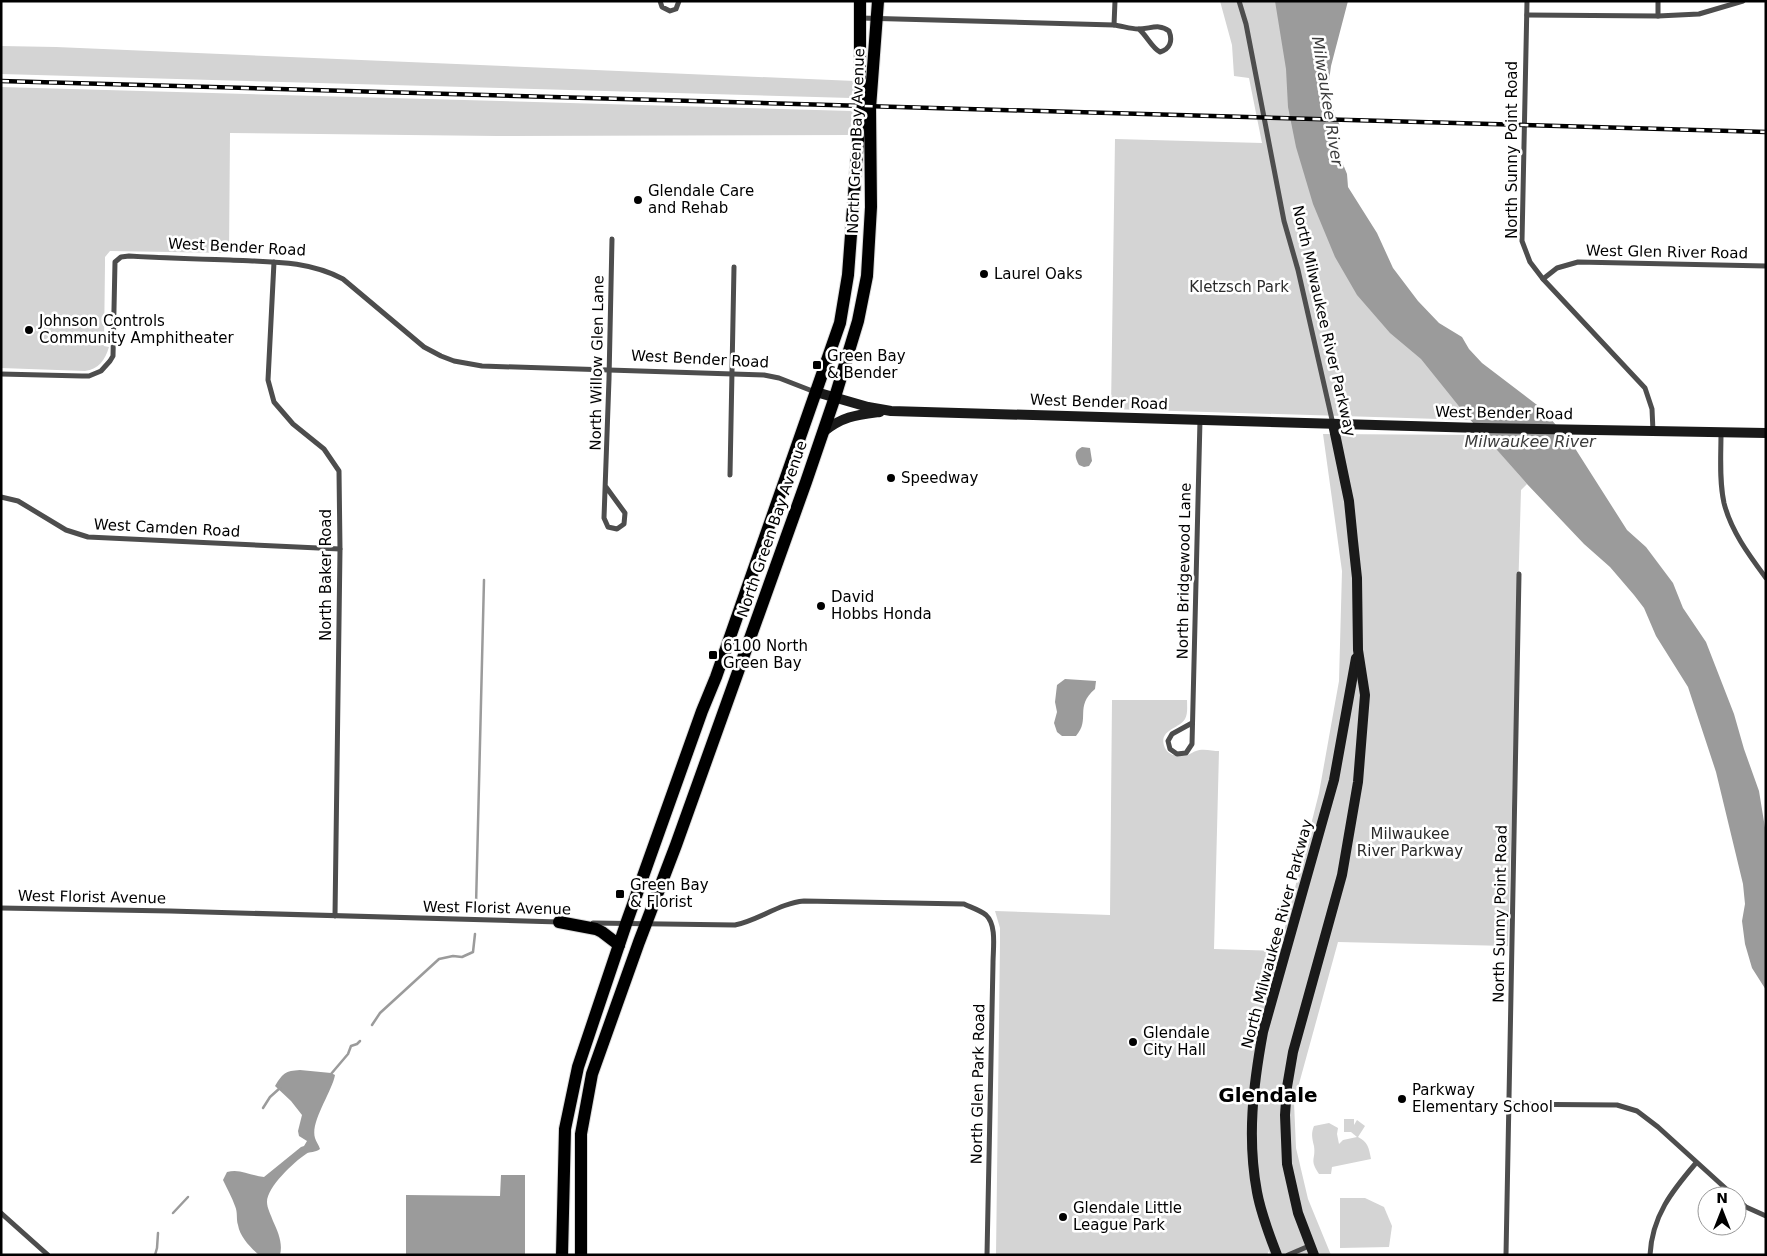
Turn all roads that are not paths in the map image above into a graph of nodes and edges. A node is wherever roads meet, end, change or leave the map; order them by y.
1 (660, 1) edge
2 (679, 1) edge
3 (860, 1) edge
4 (878, 1) edge
5 (1115, 1) edge
6 (1240, 1) edge
7 (1527, 1) edge
8 (1658, 1) edge
9 (1743, 1) edge
10 (1526, 15) junction
11 (1658, 16) junction
12 (859, 18) junction
13 (877, 19) junction
14 (1114, 25) junction
15 (1139, 29) junction
16 (612, 239) dead end
17 (274, 262) junction
18 (1766, 266) edge
19 (734, 267) dead end
20 (1544, 279) junction
21 (610, 370) junction
22 (732, 373) junction
23 (1, 374) edge
24 (816, 392) junction
25 (835, 398) junction
26 (891, 411) junction
27 (1200, 420) junction
28 (1333, 424) junction
29 (1653, 431) junction
30 (823, 432) junction
31 (1721, 432) junction
32 (1766, 433) edge
33 (730, 475) dead end
34 (606, 487) junction
35 (1, 497) edge
36 (340, 549) junction
37 (1520, 574) dead end
38 (1765, 574) edge
39 (1358, 650) junction
40 (1192, 723) junction
41 (663, 821) junction
42 (682, 828) junction
43 (657, 838) junction
44 (676, 845) junction
45 (1, 908) edge
46 (986, 915) joint
47 (335, 916) junction
48 (559, 922) junction
49 (626, 924) junction
50 (646, 924) junction
51 (619, 945) junction
52 (1509, 1104) junction
53 (1696, 1163) junction
54 (1722, 1186) edge
55 (1747, 1207) edge
56 (1, 1213) edge
57 (1766, 1216) edge
58 (1311, 1250) edge
59 (48, 1255) edge
60 (562, 1255) edge
61 (581, 1255) edge
62 (987, 1255) edge
63 (1276, 1255) edge
64 (1288, 1255) edge
65 (1506, 1255) edge
66 (1650, 1255) edge

1 - 2 street
3 - 12 main road, North Green Bay Avenue
4 - 13 main road, North Green Bay Avenue
5 - 14 street
6 - 28 street, North Milwaukee River Parkway
7 - 10 street, North Sunny Point Road
8 - 11 street
9 - 11 street
10 - 11 street
10 - 20 street, North Sunny Point Road
12 - 13 street
12 - 24 main road, North Green Bay Avenue
13 - 14 street
13 - 25 main road, North Green Bay Avenue
14 - 15 street
15 - 15 street
16 - 21 street, North Willow Glen Lane
17 - 21 street, West Bender Road
17 - 23 street, West Bender Road
17 - 36 street, North Baker Road
18 - 20 street, West Glen River Road
19 - 22 street
20 - 29 street, North Sunny Point Road
21 - 22 street, West Bender Road
21 - 34 street, North Willow Glen Lane
22 - 24 street, West Bender Road
22 - 33 street
24 - 25 street, West Bender Road
24 - 41 main road, North Green Bay Avenue
25 - 26 street, West Bender Road
25 - 30 main road, North Green Bay Avenue
26 - 27 street, West Bender Road
26 - 30 street
27 - 28 street, West Bender Road
27 - 40 street, North Bridgewood Lane
28 - 29 street, West Bender Road
28 - 39 street, North Milwaukee River Parkway
29 - 31 street, West Bender Road
30 - 42 main road, North Green Bay Avenue
31 - 32 street, West Bender Road
31 - 38 street
34 - 34 street, North Willow Glen Lane
35 - 36 street, West Camden Road
36 - 47 street, North Baker Road
37 - 52 street, North Sunny Point Road
39 - 58 street, North Milwaukee River Parkway
39 - 63 street, North Milwaukee River Parkway
40 - 40 street, North Bridgewood Lane
41 - 42 main road
41 - 43 main road, North Green Bay Avenue
42 - 44 main road, North Green Bay Avenue
43 - 44 main road
43 - 49 main road, North Green Bay Avenue
44 - 50 main road, North Green Bay Avenue
45 - 47 street, West Florist Avenue
46 - 50 street, West Florist Avenue
46 - 62 street, North Glen Park Road
47 - 48 street, West Florist Avenue
48 - 49 street, West Florist Avenue
48 - 51 main road
49 - 50 street, West Florist Avenue
49 - 51 main road, North Green Bay Avenue
50 - 61 main road, North Green Bay Avenue
51 - 60 main road, North Green Bay Avenue
52 - 53 street
52 - 65 street, North Sunny Point Road
53 - 54 street
53 - 66 street
55 - 57 street
56 - 59 street
58 - 64 street

